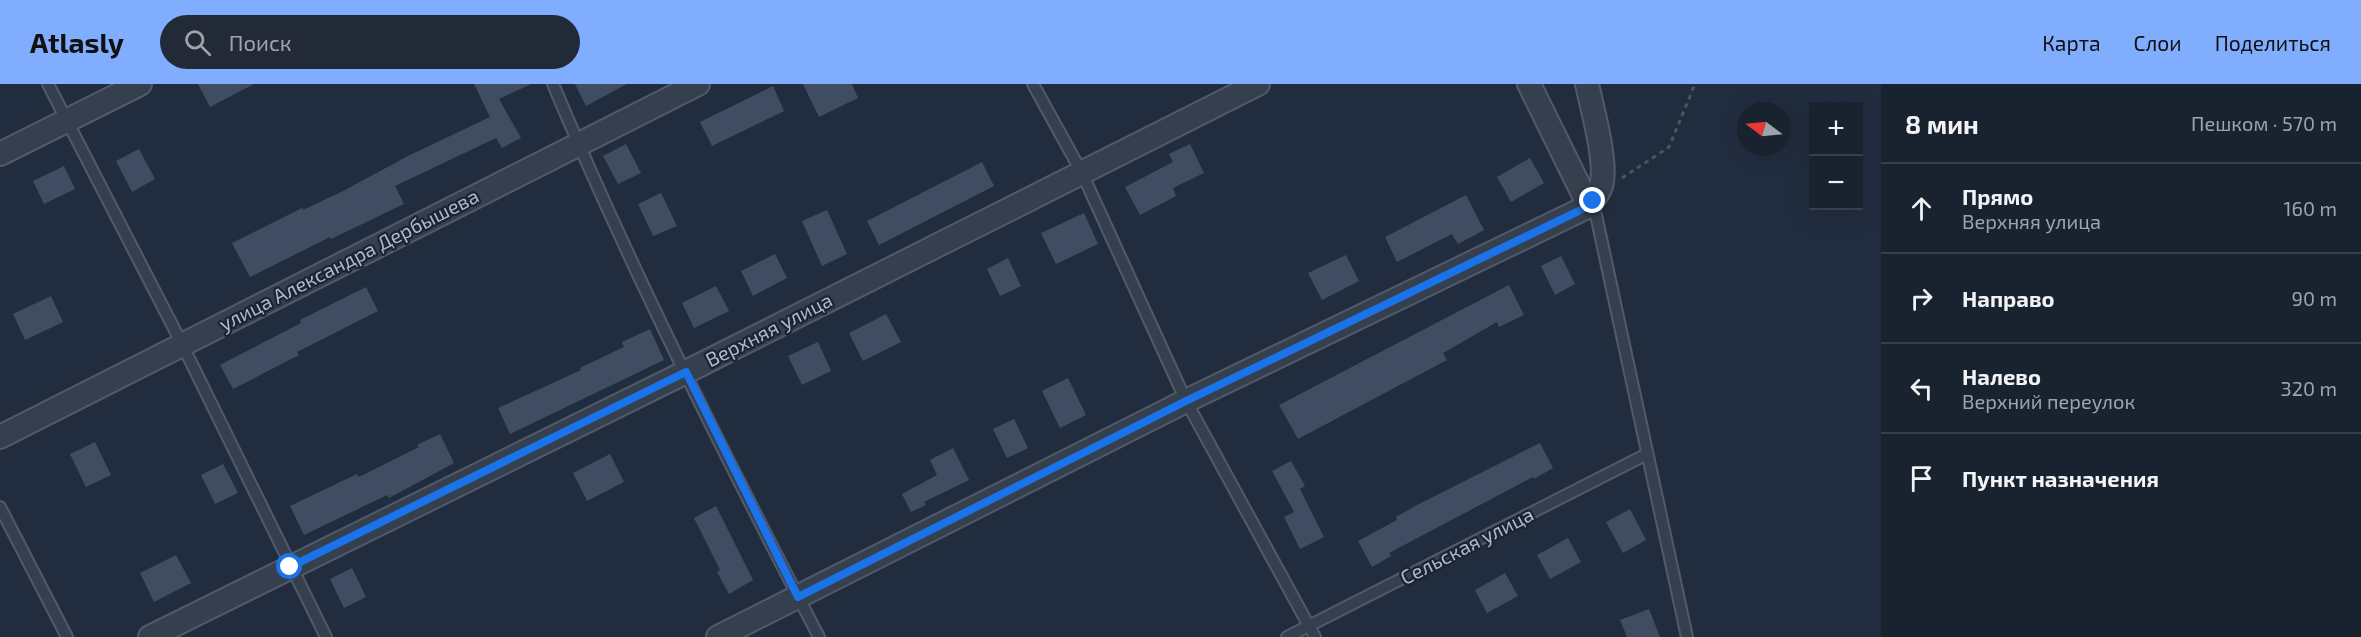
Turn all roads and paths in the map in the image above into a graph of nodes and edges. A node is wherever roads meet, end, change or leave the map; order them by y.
1 (48, 84) edge
2 (140, 84) edge
3 (553, 84) edge
4 (698, 84) edge
5 (1033, 84) edge
6 (1258, 84) edge
7 (1529, 84) edge
8 (1587, 84) edge
9 (1695, 84) edge
10 (66, 121) junction
11 (578, 145) junction
12 (0, 154) edge
13 (1082, 173) junction
14 (1592, 201) junction
15 (182, 344) junction
16 (686, 372) junction
17 (1186, 401) junction
18 (0, 437) edge
19 (1647, 454) junction
20 (0, 507) edge
21 (290, 567) junction
22 (798, 597) junction
23 (1309, 626) junction
24 (67, 637) edge
25 (150, 637) edge
26 (326, 637) edge
27 (718, 637) edge
28 (819, 637) edge
29 (1287, 637) edge
30 (1315, 637) edge
31 (1687, 637) edge

1 - 10 lane
2 - 10 street
3 - 11 lane
4 - 11 street, улица Александра Дербышева
5 - 13 lane
6 - 13 street, Верхняя улица
7 - 14 street
8 - 14 street
9 - 14 path
10 - 12 street
10 - 15 lane
11 - 15 street, улица Александра Дербышева
11 - 16 lane
13 - 16 street, Верхняя улица
13 - 17 lane
14 - 17 street
14 - 19 lane
15 - 18 street, улица Александра Дербышева
15 - 21 lane
16 - 21 street, Верхняя улица
16 - 22 lane
17 - 22 street
17 - 23 lane
19 - 23 lane, Сельская улица
19 - 31 lane
20 - 24 lane
21 - 25 street, Верхняя улица
21 - 26 lane
22 - 27 street
22 - 28 lane
23 - 29 lane, Сельская улица
23 - 30 lane

